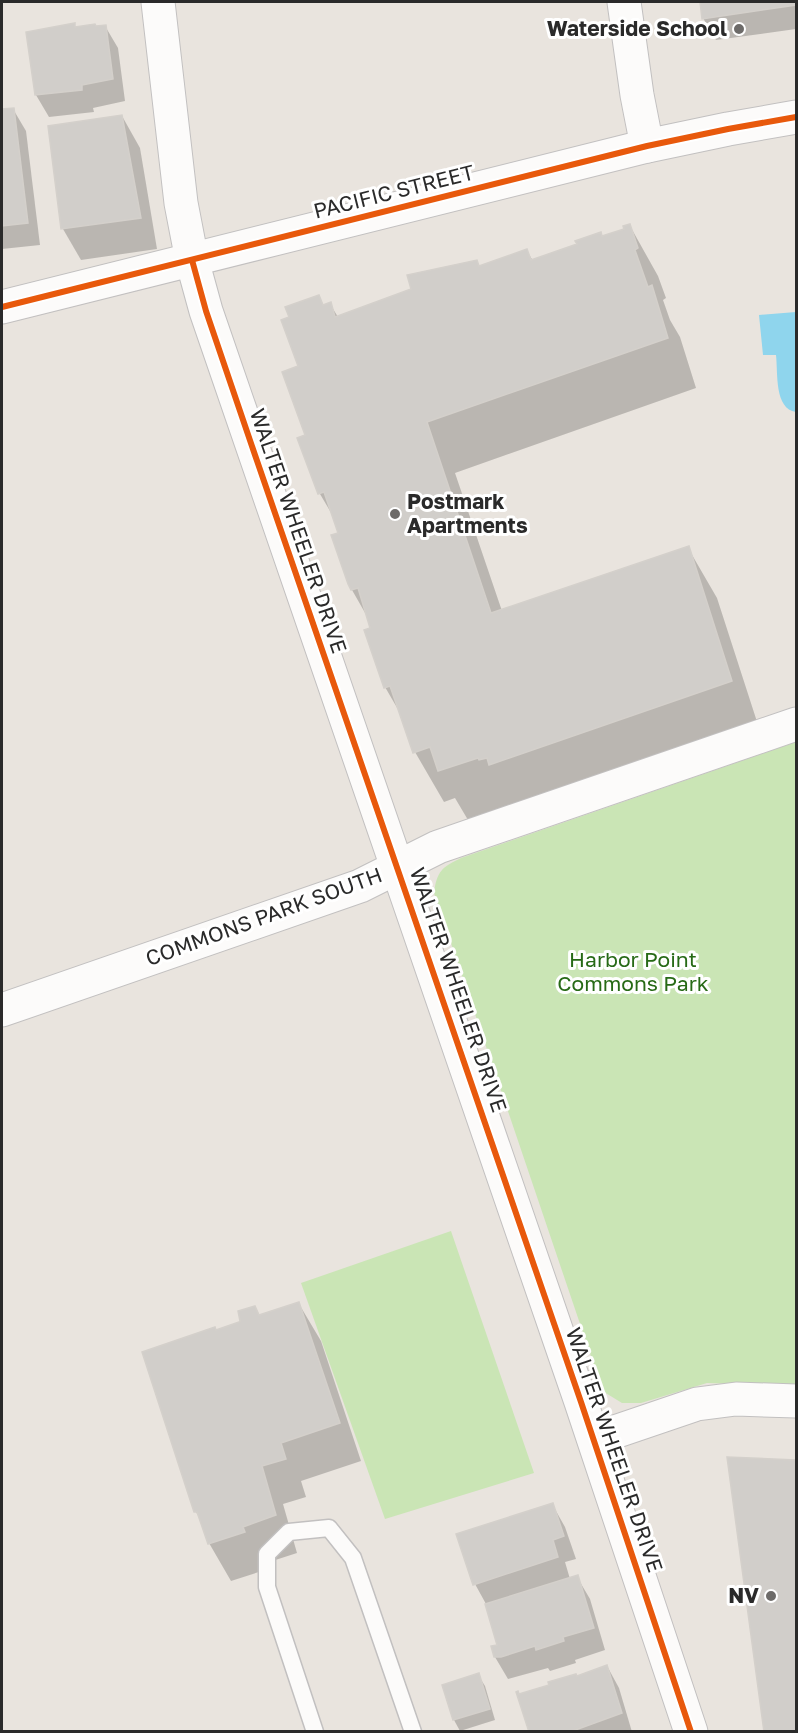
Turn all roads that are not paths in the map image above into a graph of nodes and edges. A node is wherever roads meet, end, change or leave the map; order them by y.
1 (158, 2) edge
2 (624, 2) edge
3 (796, 117) edge
4 (648, 146) junction
5 (192, 260) junction
6 (2, 308) edge
7 (796, 724) edge
8 (398, 867) junction
9 (2, 1010) edge
10 (796, 1401) edge
11 (594, 1438) junction
12 (315, 1731) edge
13 (413, 1731) edge
14 (691, 1731) edge

1 - 5 street, WALTER WHEELER DRIVE
2 - 4 street
3 - 4 street, PACIFIC STREET
4 - 5 street, PACIFIC STREET
5 - 6 street, PACIFIC STREET
5 - 8 street, WALTER WHEELER DRIVE
7 - 8 street, COMMONS PARK SOUTH
8 - 9 street, COMMONS PARK SOUTH
8 - 11 street, WALTER WHEELER DRIVE
10 - 11 street
11 - 14 street, WALTER WHEELER DRIVE
12 - 13 lane

